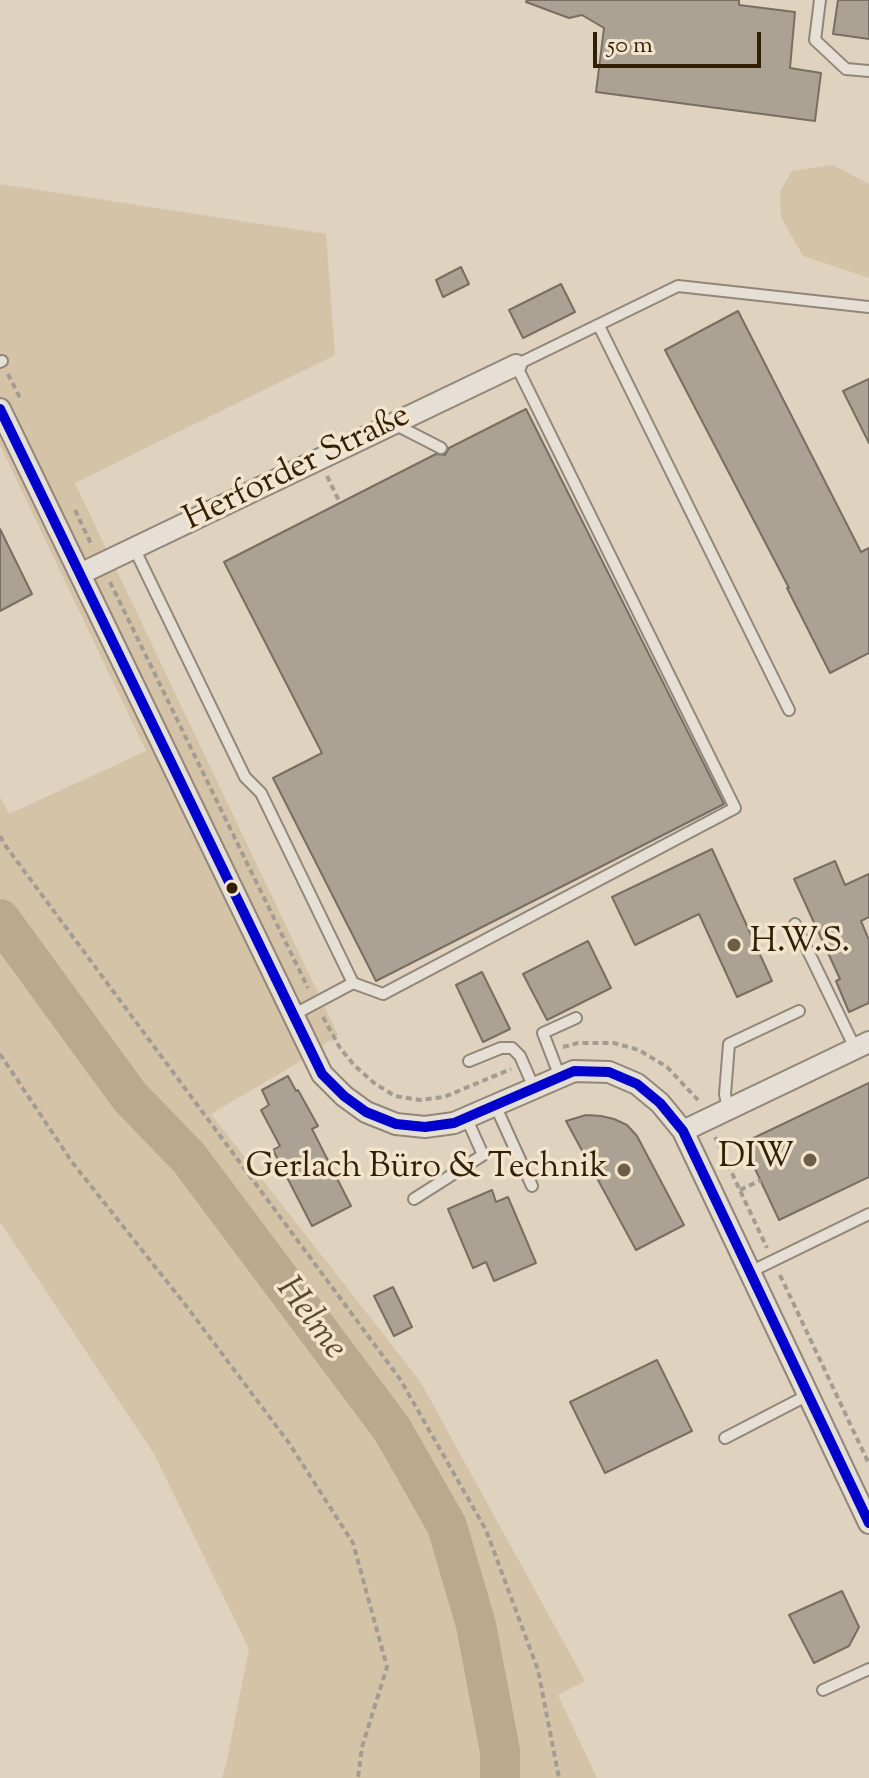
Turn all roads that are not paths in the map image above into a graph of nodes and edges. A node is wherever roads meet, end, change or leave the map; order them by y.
1 (820, 0) edge
2 (869, 71) edge
3 (869, 307) edge
4 (599, 326) junction
5 (516, 365) junction
6 (0, 409) edge
7 (395, 424) junction
8 (441, 448) dead end
9 (134, 548) junction
10 (80, 574) junction
11 (789, 710) dead end
12 (795, 924) dead end
13 (353, 983) junction
14 (799, 1011) dead end
15 (293, 1015) junction
16 (576, 1018) dead end
17 (862, 1045) edge
18 (469, 1061) dead end
19 (560, 1077) junction
20 (534, 1088) junction
21 (495, 1105) junction
22 (728, 1110) junction
23 (466, 1117) junction
24 (683, 1131) junction
25 (532, 1186) dead end
26 (414, 1199) dead end
27 (869, 1214) edge
28 (750, 1272) junction
29 (808, 1395) junction
30 (725, 1438) dead end
31 (869, 1523) edge
32 (869, 1669) edge
33 (823, 1690) dead end

1 - 2 lane
3 - 4 lane
4 - 5 lane
4 - 11 lane
5 - 7 street, Herforder Straße
5 - 13 lane
6 - 10 street
7 - 8 lane
7 - 9 street, Herforder Straße
9 - 10 street, Herforder Straße
9 - 13 lane
10 - 15 street
12 - 17 lane
13 - 15 lane
14 - 22 lane
15 - 23 street
16 - 19 lane
17 - 22 street
18 - 20 lane
19 - 20 street
19 - 24 street
20 - 21 street
21 - 23 street
21 - 25 lane
22 - 24 street
23 - 26 lane
24 - 28 street
27 - 28 lane
28 - 29 street
29 - 30 lane
29 - 31 street
32 - 33 lane

